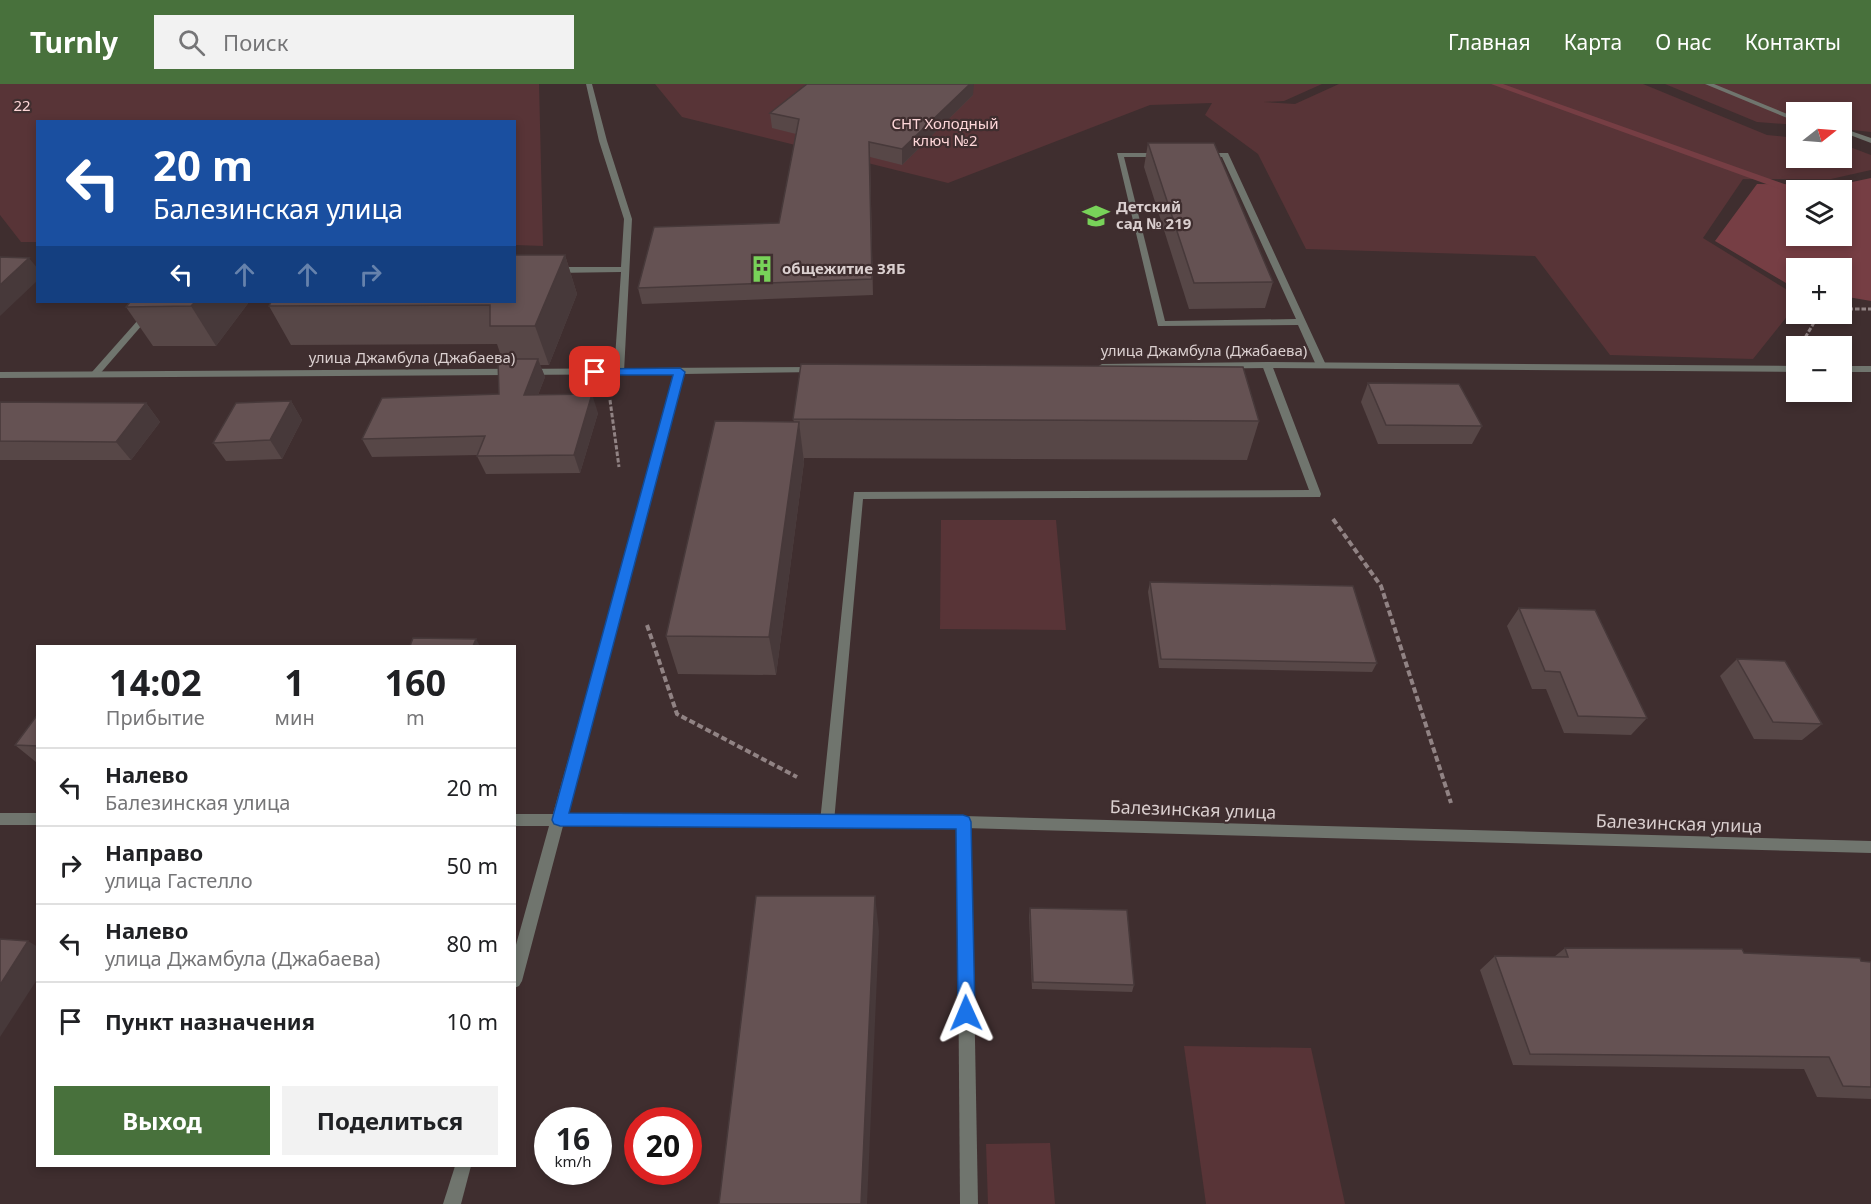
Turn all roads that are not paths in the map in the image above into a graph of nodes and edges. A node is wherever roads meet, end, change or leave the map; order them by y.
1 (589, 84) edge
2 (1708, 84) edge
3 (1786, 116) edge
4 (1852, 134) edge
5 (1871, 141) edge
6 (1167, 155) edge
7 (1190, 155) edge
8 (625, 269) junction
9 (548, 270) edge
10 (157, 303) edge
11 (1302, 322) junction
12 (1267, 365) junction
13 (1322, 365) junction
14 (1087, 367) edge
15 (1786, 369) edge
16 (1852, 369) edge
17 (1871, 369) edge
18 (824, 370) edge
19 (619, 372) junction
20 (680, 372) junction
21 (95, 374) junction
22 (0, 375) edge
23 (0, 819) edge
24 (36, 819) edge
25 (516, 820) edge
26 (560, 820) junction
27 (827, 822) junction
28 (963, 822) junction
29 (1871, 847) edge
30 (516, 974) edge
31 (463, 1167) edge
32 (452, 1204) edge
33 (969, 1204) edge

1 - 8 street
2 - 3 street
4 - 5 street
6 - 11 street
7 - 11 street
8 - 9 street
8 - 19 street
10 - 21 street
11 - 13 street
12 - 13 street, улица Джамбула (Джабаева)
12 - 14 street, улица Джамбула (Джабаева)
12 - 27 street
13 - 15 street, улица Джамбула (Джабаева)
16 - 17 street
18 - 20 street, улица Джамбула (Джабаева)
19 - 20 street, улица Джамбула (Джабаева)
19 - 21 street, улица Джамбула (Джабаева)
20 - 26 street
21 - 22 street, улица Джамбула (Джабаева)
23 - 24 street
25 - 26 street, Балезинская улица
26 - 27 street, Балезинская улица
26 - 30 street
27 - 28 street, Балезинская улица
28 - 29 street, Балезинская улица
28 - 33 street
31 - 32 street

